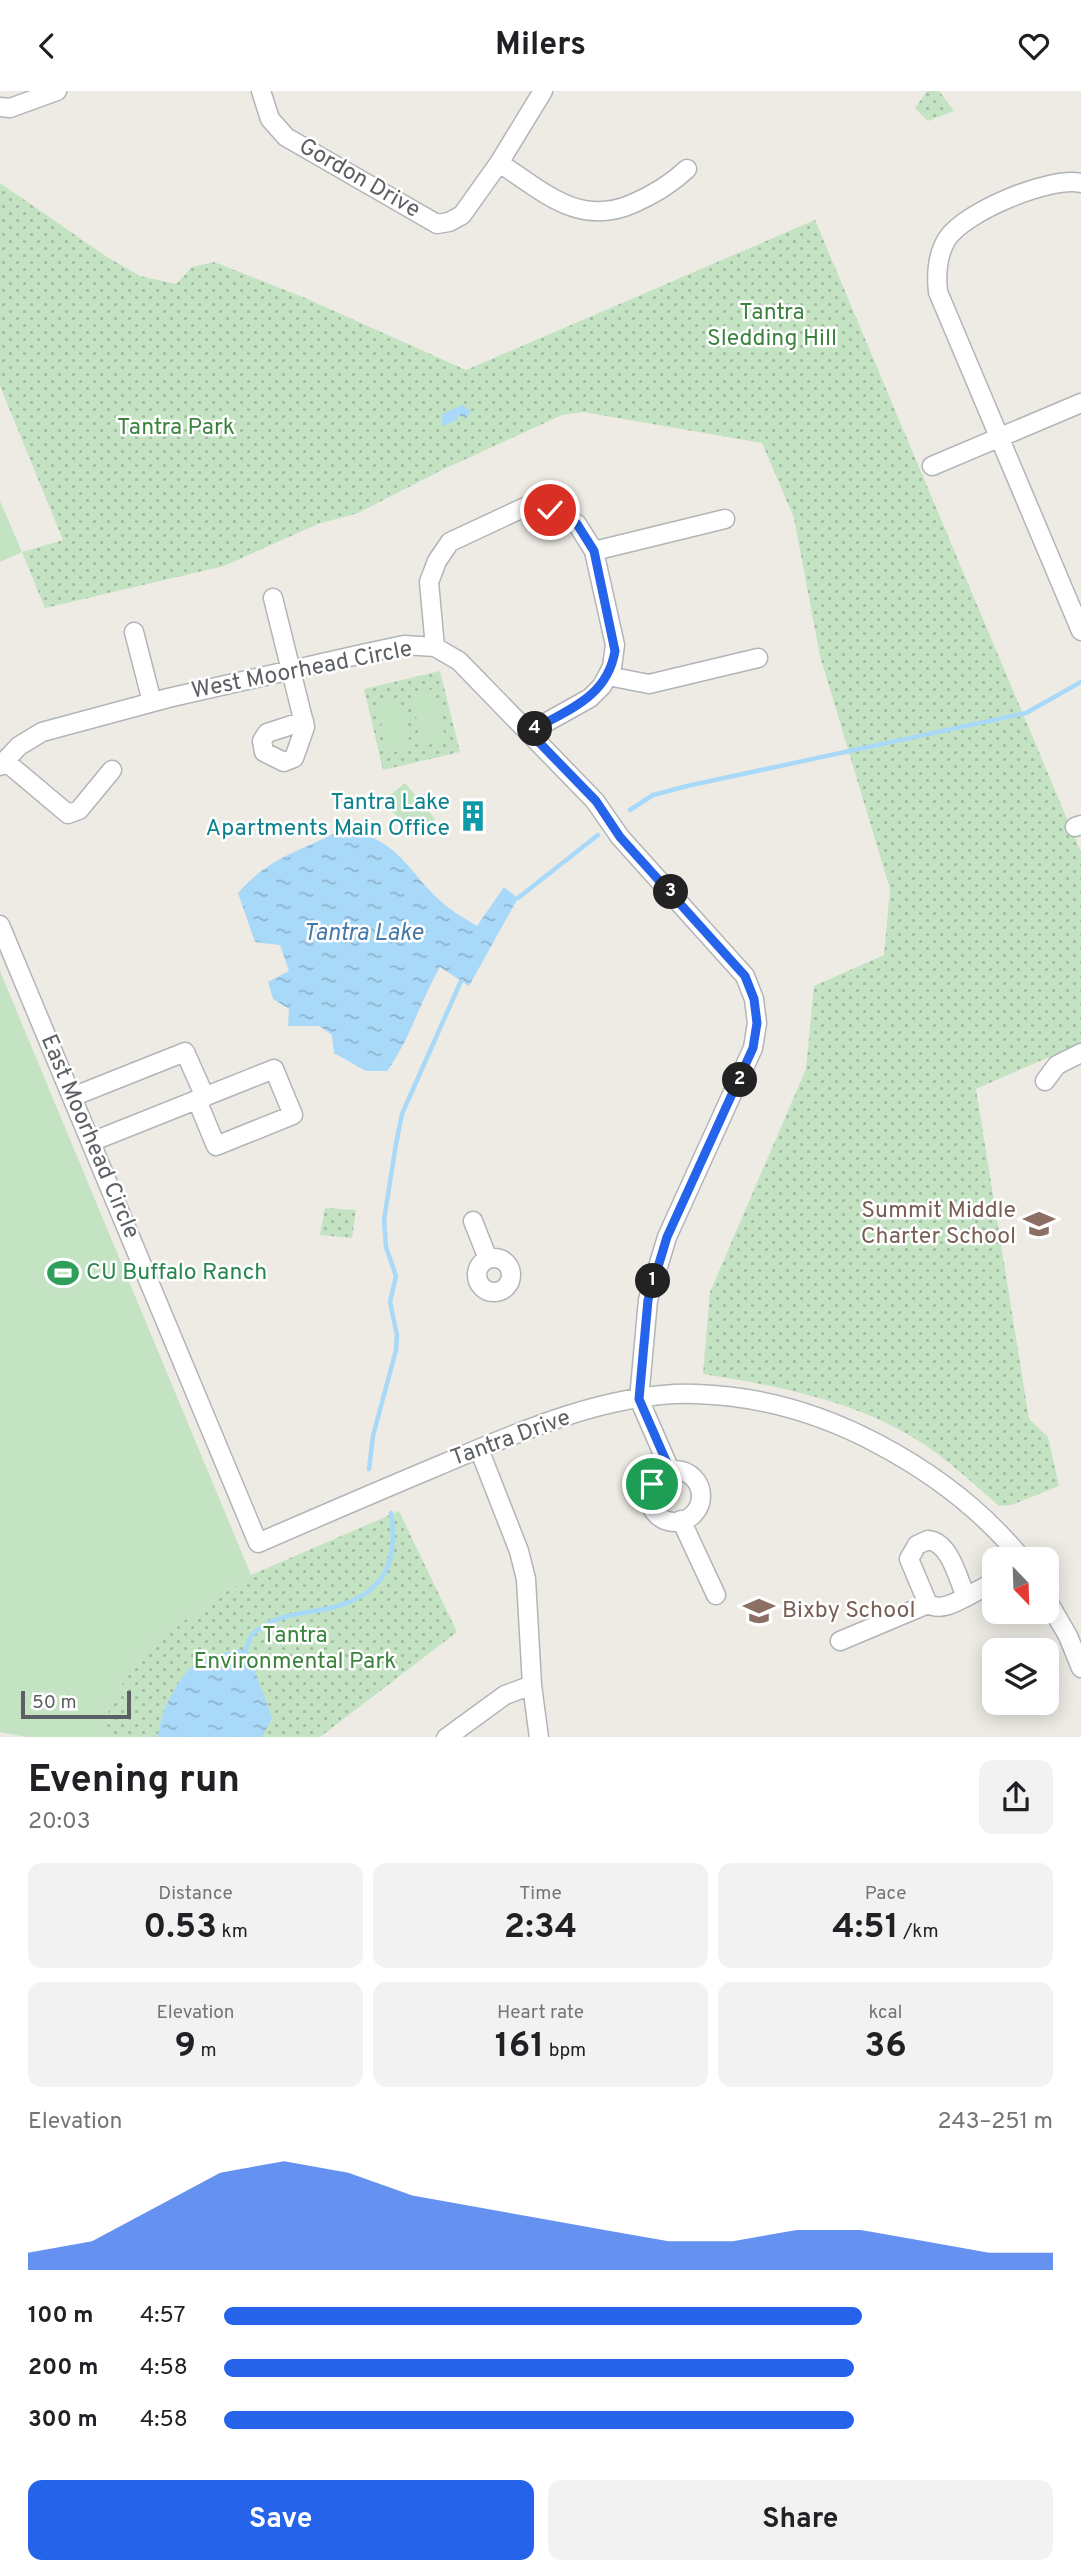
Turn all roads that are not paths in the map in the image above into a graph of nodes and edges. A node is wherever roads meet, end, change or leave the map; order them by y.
1 (57, 91) edge
2 (261, 91) edge
3 (543, 91) edge
4 (5, 107) edge
5 (499, 163) junction
6 (687, 169) dead end
7 (1081, 183) edge
8 (1081, 403) edge
9 (1000, 437) junction
10 (932, 465) dead end
11 (725, 519) dead end
12 (594, 551) junction
13 (1081, 585) edge
14 (1064, 592) junction
15 (273, 598) dead end
16 (1081, 631) edge
17 (134, 632) dead end
18 (435, 647) junction
19 (758, 658) dead end
20 (293, 670) junction
21 (608, 676) junction
22 (152, 702) junction
23 (304, 721) dead end
24 (529, 732) junction
25 (2, 763) edge
26 (112, 770) dead end
27 (0, 925) edge
28 (1081, 1053) edge
29 (1045, 1081) dead end
30 (72, 1097) junction
31 (201, 1098) junction
32 (91, 1142) junction
33 (473, 1221) dead end
34 (488, 1259) dead end
35 (639, 1399) junction
36 (479, 1449) junction
37 (670, 1470) junction
38 (681, 1520) junction
39 (258, 1543) joint
40 (1010, 1547) edge
41 (982, 1588) edge
42 (716, 1595) dead end
43 (966, 1597) junction
44 (928, 1604) junction
45 (1059, 1620) edge
46 (840, 1641) dead end
47 (1081, 1668) edge
48 (532, 1685) junction
49 (447, 1737) edge
50 (539, 1737) edge

1 - 4 street
2 - 5 street, Gordon Drive
3 - 5 street, Gordon Drive
5 - 6 street
7 - 9 street
8 - 9 street
9 - 10 street
9 - 14 street
11 - 12 street
12 - 18 street
12 - 21 street
13 - 14 street
14 - 16 street
15 - 20 street
17 - 22 street
18 - 20 street, West Moorhead Circle
18 - 24 street, West Moorhead Circle
19 - 21 street
20 - 22 street, West Moorhead Circle
20 - 23 street
21 - 24 street
22 - 25 street, West Moorhead Circle
24 - 35 street, West Moorhead Circle
25 - 26 street
27 - 30 street, East Moorhead Circle
28 - 29 street
30 - 31 street
30 - 32 street, East Moorhead Circle
31 - 31 street
31 - 32 street
32 - 39 street, East Moorhead Circle
33 - 34 street
35 - 36 street, Tantra Drive
35 - 37 street
35 - 40 street, Tantra Drive
36 - 39 street, Tantra Drive
36 - 48 street
37 - 38 street
37 - 38 street
38 - 42 street
41 - 43 street
43 - 44 street
43 - 44 street
44 - 46 street
45 - 47 street
48 - 49 street
48 - 50 street

